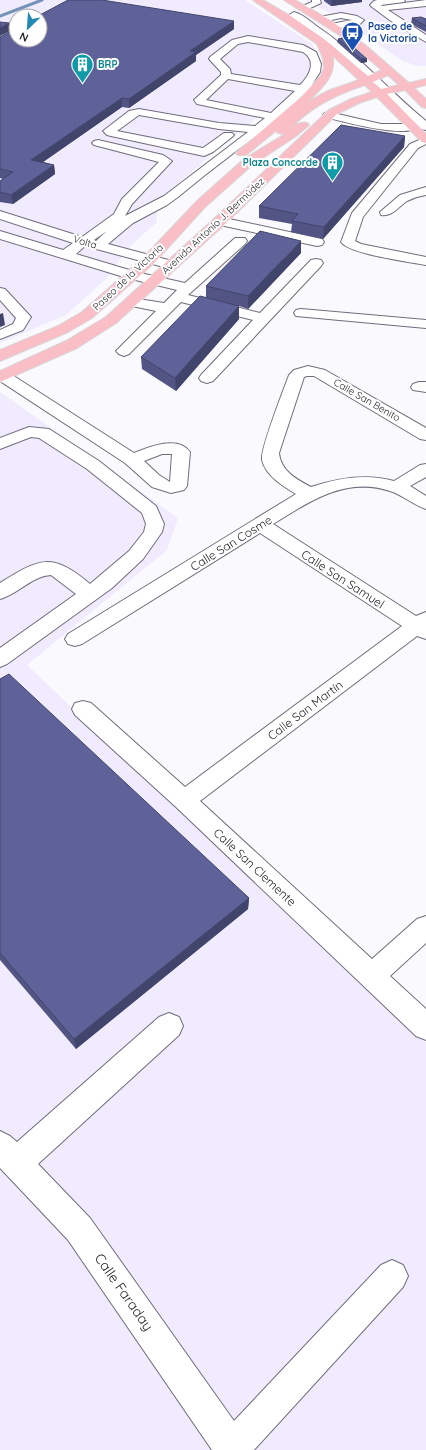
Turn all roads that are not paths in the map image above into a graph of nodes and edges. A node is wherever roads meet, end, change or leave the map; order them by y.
1 (256, 0) edge
2 (288, 0) edge
3 (316, 0) edge
4 (401, 0) edge
5 (422, 0) edge
6 (426, 3) edge
7 (426, 10) edge
8 (383, 11) junction
9 (311, 18) junction
10 (425, 38) edge
11 (321, 41) junction
12 (377, 59) junction
13 (400, 66) dead end
14 (426, 75) edge
15 (226, 76) junction
16 (426, 82) edge
17 (426, 88) edge
18 (304, 89) junction
19 (391, 90) junction
20 (426, 105) edge
21 (364, 110) dead end
22 (383, 112) dead end
23 (331, 114) junction
24 (272, 116) junction
25 (426, 116) edge
26 (123, 121) junction
27 (138, 124) dead end
28 (238, 127) junction
29 (411, 127) junction
30 (426, 127) edge
31 (256, 129) junction
32 (207, 137) dead end
33 (222, 140) junction
34 (426, 140) edge
35 (98, 143) dead end
36 (426, 191) edge
37 (126, 202) junction
38 (386, 212) dead end
39 (209, 214) junction
40 (0, 215) edge
41 (0, 235) edge
42 (69, 237) junction
43 (198, 240) junction
44 (240, 241) dead end
45 (84, 242) junction
46 (317, 242) edge
47 (103, 247) junction
48 (50, 250) junction
49 (65, 255) junction
50 (149, 260) junction
51 (426, 261) edge
52 (316, 264) dead end
53 (171, 265) junction
54 (132, 275) junction
55 (155, 280) junction
56 (0, 292) edge
57 (182, 293) junction
58 (132, 302) junction
59 (166, 308) junction
60 (302, 313) dead end
61 (264, 318) junction
62 (426, 324) edge
63 (0, 336) edge
64 (124, 351) dead end
65 (0, 356) edge
66 (1, 376) edge
67 (207, 378) dead end
68 (426, 435) edge
69 (0, 444) edge
70 (132, 460) dead end
71 (426, 469) edge
72 (397, 487) junction
73 (309, 494) junction
74 (426, 503) edge
75 (260, 525) junction
76 (0, 592) edge
77 (90, 595) junction
78 (423, 626) edge
79 (75, 639) dead end
80 (1, 656) edge
81 (83, 709) dead end
82 (184, 800) junction
83 (426, 927) edge
84 (372, 974) junction
85 (169, 1026) dead end
86 (426, 1027) edge
87 (8, 1154) edge
88 (392, 1276) dead end
89 (233, 1449) edge

1 - 9 main road
2 - 9 main road
3 - 9 street
4 - 8 street
5 - 6 street
6 - 8 street
7 - 8 street
8 - 10 street
9 - 11 main road
9 - 12 main road
9 - 19 street
11 - 19 main road
11 - 39 main road
12 - 13 main road
12 - 19 main road
14 - 19 main road, Paseo de la Victoria
15 - 18 street
15 - 18 street
15 - 24 street
16 - 19 main road, Avenida Antonio J. Bermúdez
17 - 19 main road
18 - 24 street
19 - 20 main road
19 - 22 main road
19 - 23 main road, Avenida Antonio J. Bermúdez
19 - 25 street
19 - 29 main road
19 - 30 street
19 - 39 main road, Paseo de la Victoria
21 - 23 main road
23 - 29 street
23 - 39 main road, Avenida Antonio J. Bermúdez
24 - 31 street
26 - 27 street
26 - 28 street
26 - 33 street
28 - 31 street
28 - 33 street
29 - 34 main road
31 - 47 street
32 - 33 street
34 - 51 street
35 - 37 street
36 - 38 street
37 - 42 street
37 - 45 street
39 - 43 main road, Avenida Antonio J. Bermúdez
39 - 43 main road
39 - 46 street
39 - 50 main road, Paseo de la Victoria
40 - 42 street, Volta
41 - 48 street, Volta
42 - 45 street, Volta
42 - 48 street
43 - 53 main road, Avenida Antonio J. Bermúdez
44 - 57 street
45 - 47 street, Volta
45 - 49 street
47 - 50 street, Volta
48 - 49 street, Volta
49 - 54 street, Volta
50 - 53 street, Volta
50 - 54 main road, Paseo de la Victoria
52 - 61 street
53 - 55 main road, Avenida Antonio J. Bermúdez
54 - 55 street, Volta
54 - 65 main road, Paseo de la Victoria
55 - 57 street, Volta
55 - 58 main road, Avenida Antonio J. Bermúdez
56 - 63 street
57 - 59 street
57 - 61 street, Volta
58 - 59 street
58 - 66 main road, Avenida Antonio J. Bermúdez
59 - 64 street
60 - 62 street
61 - 67 street
66 - 70 street
68 - 73 street, Calle San Benito
69 - 77 street
71 - 72 street
72 - 73 street, Calle San Cosme
72 - 74 street, Calle San Cosme
73 - 75 street, Calle San Cosme
75 - 78 street, Calle San Samuel
75 - 79 street, Calle San Cosme
76 - 77 street
77 - 80 street
78 - 82 street, Calle San Martín
81 - 82 street, Calle San Clemente
82 - 84 street, Calle San Clemente
83 - 84 street
84 - 86 street, Calle San Clemente
85 - 87 street
87 - 89 street, Calle Faraday
88 - 89 street

